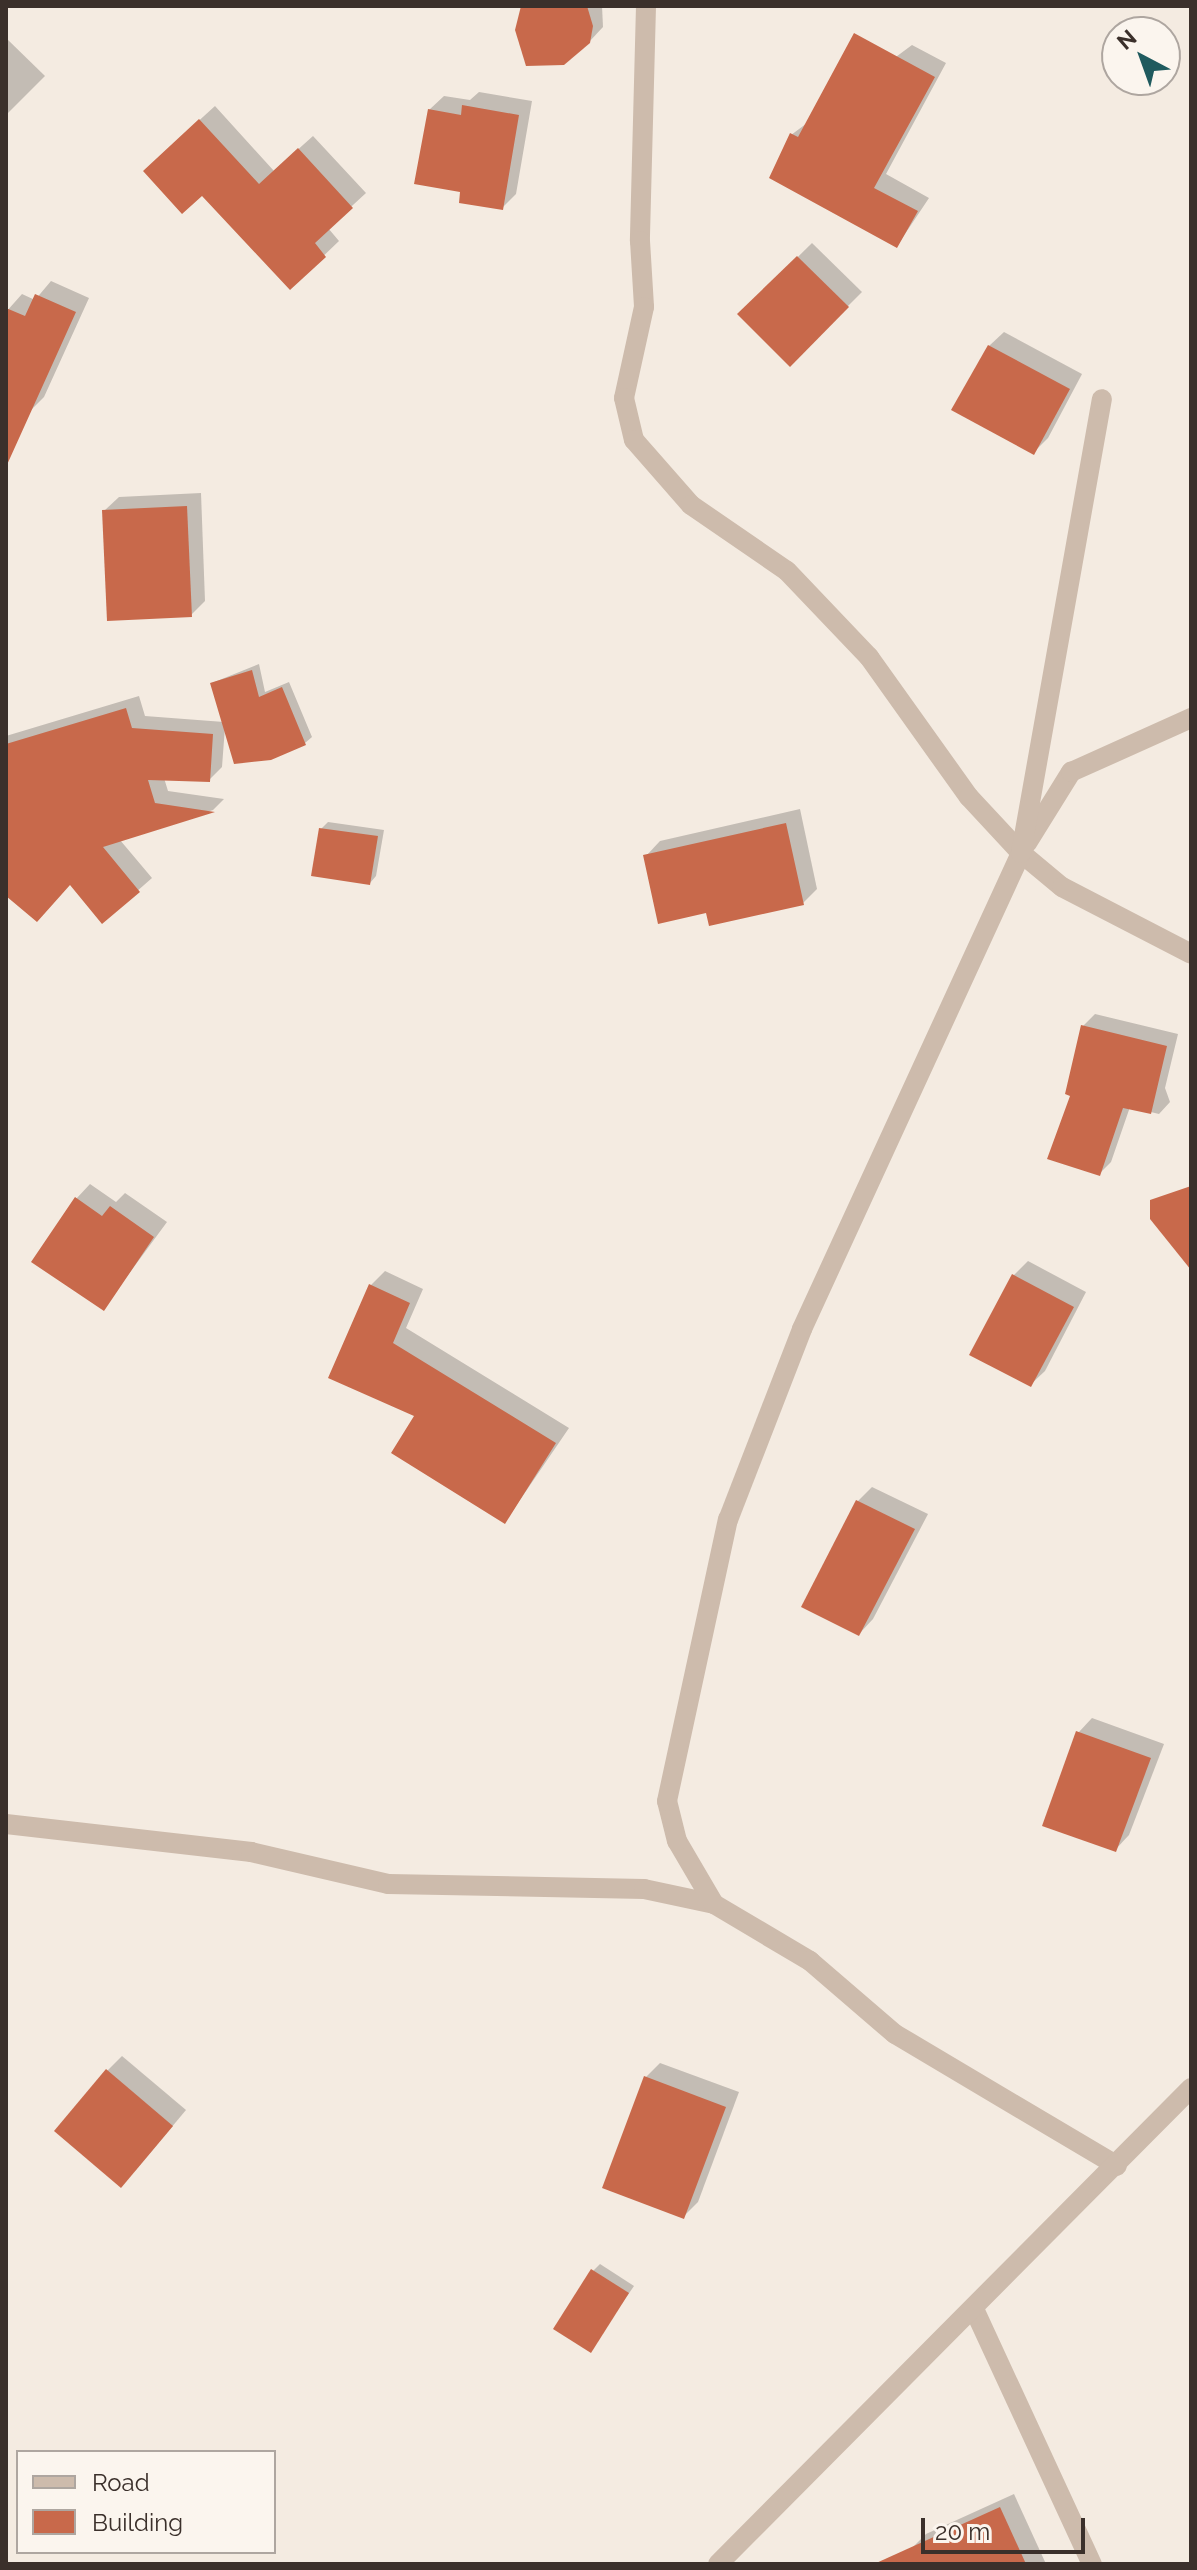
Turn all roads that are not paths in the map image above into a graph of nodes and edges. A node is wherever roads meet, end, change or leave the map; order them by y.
1 (646, 6) edge
2 (1102, 399) dead end
3 (1191, 718) edge
4 (1021, 853) junction
5 (1191, 954) edge
6 (6, 1824) edge
7 (714, 1904) junction
8 (1191, 2088) edge
9 (1117, 2166) junction
10 (974, 2309) junction
11 (718, 2564) edge
12 (1092, 2564) edge

1 - 4 street
2 - 4 street
3 - 4 street
4 - 5 street
4 - 7 street
6 - 7 street
7 - 9 street
8 - 9 street
9 - 10 street
10 - 11 street
10 - 12 street

